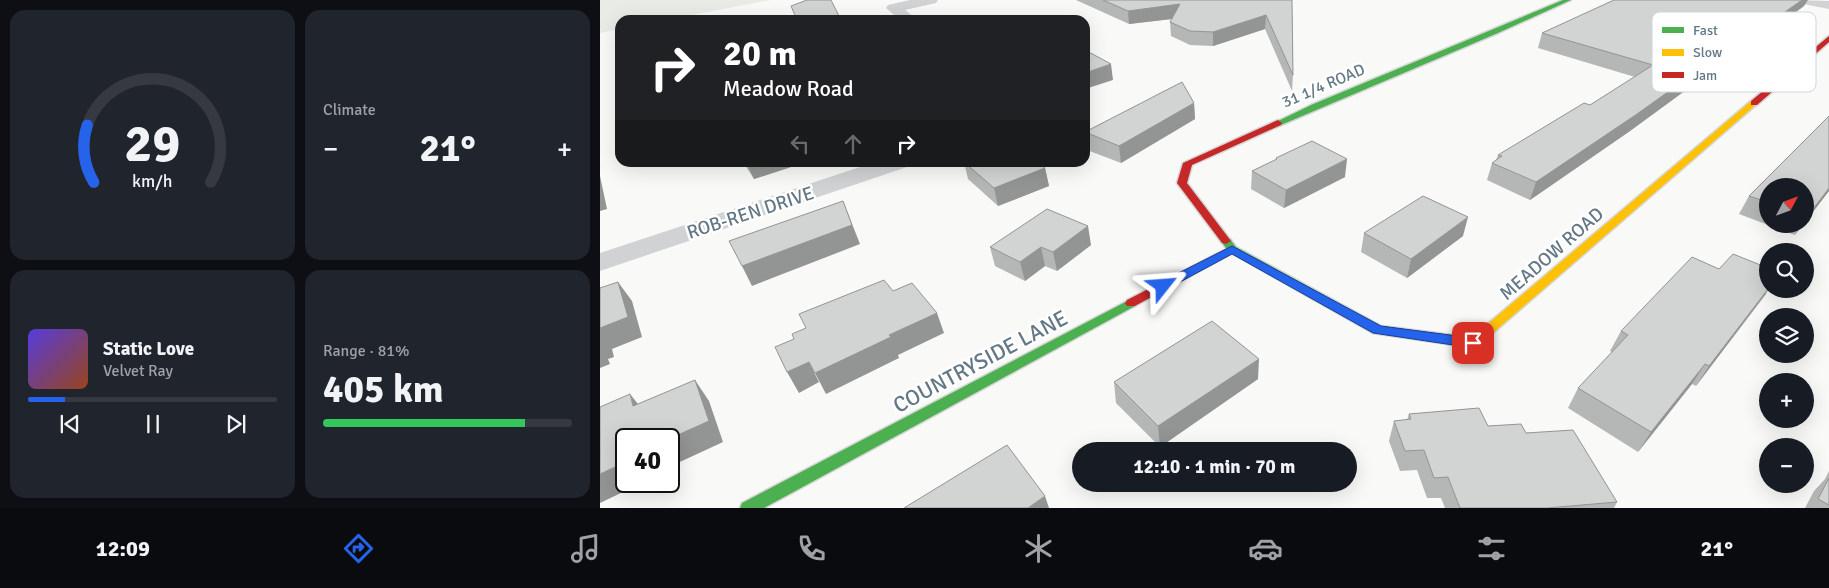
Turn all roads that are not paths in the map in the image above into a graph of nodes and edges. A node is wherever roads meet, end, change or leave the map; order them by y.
1 (931, 0) edge
2 (1568, 0) edge
3 (1803, 0) edge
4 (1829, 6) edge
5 (903, 15) edge
6 (1829, 38) edge
7 (1816, 49) edge
8 (1766, 92) edge
9 (884, 167) edge
10 (1232, 249) junction
11 (600, 262) edge
12 (748, 508) edge

1 - 5 street
2 - 10 street, 31 1/4 ROAD
3 - 4 street
6 - 7 street, MEADOW ROAD
8 - 10 street, MEADOW ROAD
9 - 11 street, ROB-REN DRIVE
10 - 12 street, COUNTRYSIDE LANE

